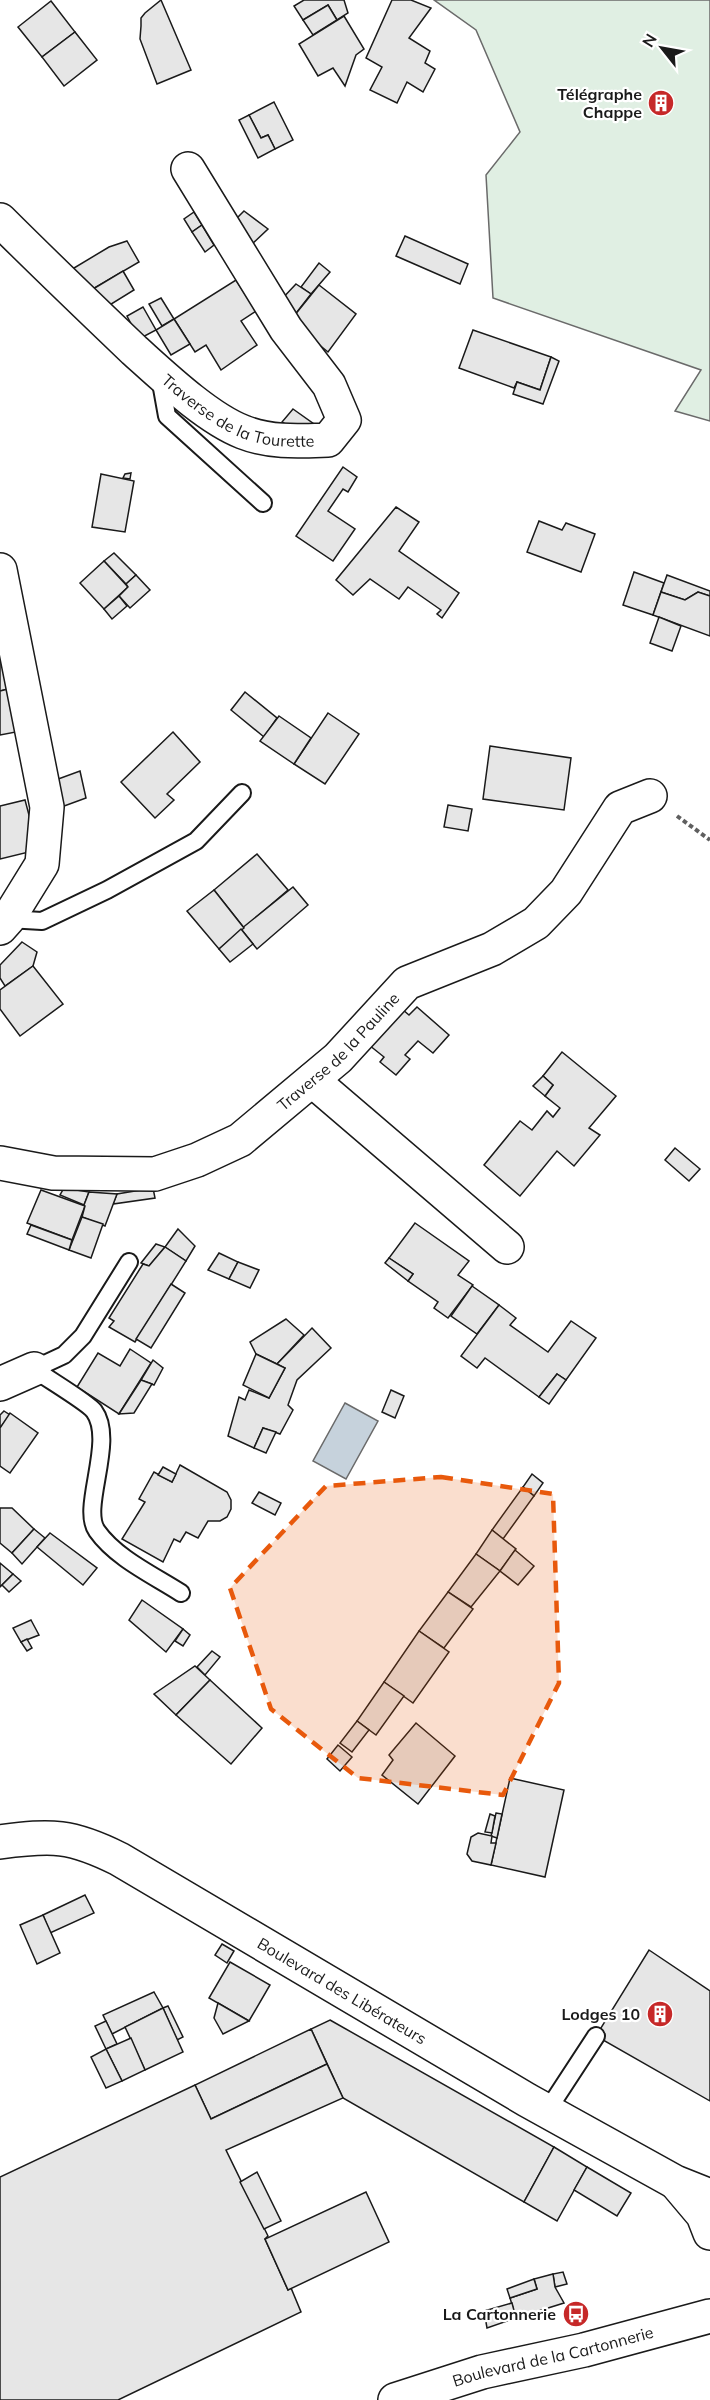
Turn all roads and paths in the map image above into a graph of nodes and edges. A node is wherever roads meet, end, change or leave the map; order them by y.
1 (188, 169) dead end
2 (0, 220) edge
3 (160, 373) junction
4 (263, 503) dead end
5 (0, 570) edge
6 (242, 793) dead end
7 (650, 796) dead end
8 (4, 924) edge
9 (312, 1080) junction
10 (0, 1163) edge
11 (507, 1247) dead end
12 (129, 1262) dead end
13 (34, 1370) junction
14 (0, 1384) edge
15 (181, 1593) dead end
16 (0, 1842) edge
17 (596, 2036) dead end
18 (547, 2111) junction
19 (675, 2182) junction
20 (710, 2196) edge
21 (710, 2233) edge
22 (710, 2316) edge
23 (395, 2400) edge

1 - 3 street, Traverse de la Tourette
2 - 3 street, Traverse de la Tourette
3 - 4 lane
5 - 8 street
6 - 8 lane
7 - 9 street, Traverse de la Pauline
9 - 10 street, Traverse de la Pauline
9 - 11 street
12 - 13 lane
13 - 14 street
13 - 15 lane
16 - 18 street, Boulevard des Libérateurs
17 - 18 lane
18 - 19 street, Boulevard des Libérateurs
19 - 20 street, Boulevard des Libérateurs
19 - 21 street, Boulevard des Libérateurs
22 - 23 street, Boulevard de la Cartonnerie

